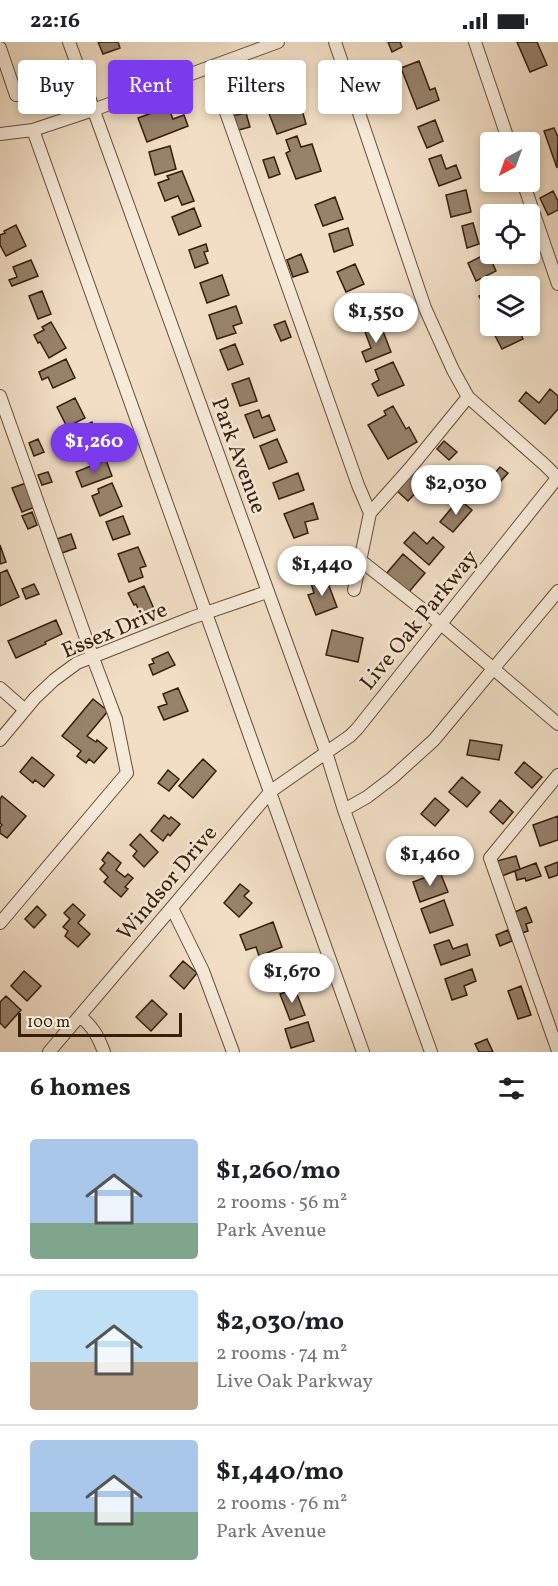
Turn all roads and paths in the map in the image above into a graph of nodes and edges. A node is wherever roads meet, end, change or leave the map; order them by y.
1 (69, 42) edge
2 (278, 42) edge
3 (335, 42) edge
4 (475, 42) edge
5 (0, 48) edge
6 (75, 60) edge
7 (229, 60) edge
8 (205, 69) edge
9 (16, 95) dead end
10 (96, 109) edge
11 (81, 114) edge
12 (94, 114) edge
13 (227, 114) edge
14 (33, 130) junction
15 (506, 132) edge
16 (0, 134) edge
17 (526, 192) edge
18 (558, 284) edge
19 (0, 396) edge
20 (468, 398) junction
21 (558, 478) edge
22 (370, 513) junction
23 (360, 560) junction
24 (354, 590) dead end
25 (558, 591) edge
26 (267, 592) junction
27 (207, 612) junction
28 (441, 624) junction
29 (93, 658) junction
30 (493, 669) junction
31 (0, 688) edge
32 (25, 710) junction
33 (558, 724) edge
34 (0, 740) edge
35 (326, 752) junction
36 (558, 775) edge
37 (271, 791) junction
38 (344, 810) junction
39 (172, 908) junction
40 (0, 923) edge
41 (80, 1016) junction
42 (49, 1052) edge
43 (104, 1052) edge
44 (233, 1052) edge
45 (363, 1052) edge
46 (431, 1052) edge
47 (558, 1052) edge

1 - 6 street, Park Avenue
2 - 7 street
3 - 20 street
4 - 15 street
5 - 9 street
8 - 10 street
11 - 14 street
12 - 26 street, Park Avenue
13 - 22 street
14 - 16 street
14 - 27 street
17 - 18 street
19 - 29 street
20 - 21 street
20 - 22 street
21 - 28 street, Live Oak Parkway
22 - 23 street
23 - 24 street
23 - 28 street
25 - 30 street
26 - 27 street, Essex Drive
26 - 35 street, Park Avenue
27 - 29 street, Essex Drive
27 - 37 street
28 - 30 street
28 - 35 street, Live Oak Parkway
29 - 32 street, Essex Drive
29 - 40 street
30 - 33 street
30 - 38 street
31 - 32 street
32 - 34 street, Essex Drive
35 - 37 street, Windsor Drive
35 - 38 street, Park Avenue
36 - 47 street
37 - 39 street, Windsor Drive
37 - 45 street
38 - 46 street, Park Avenue
39 - 41 street, Windsor Drive
39 - 44 street
41 - 42 street, Windsor Drive
41 - 43 street

